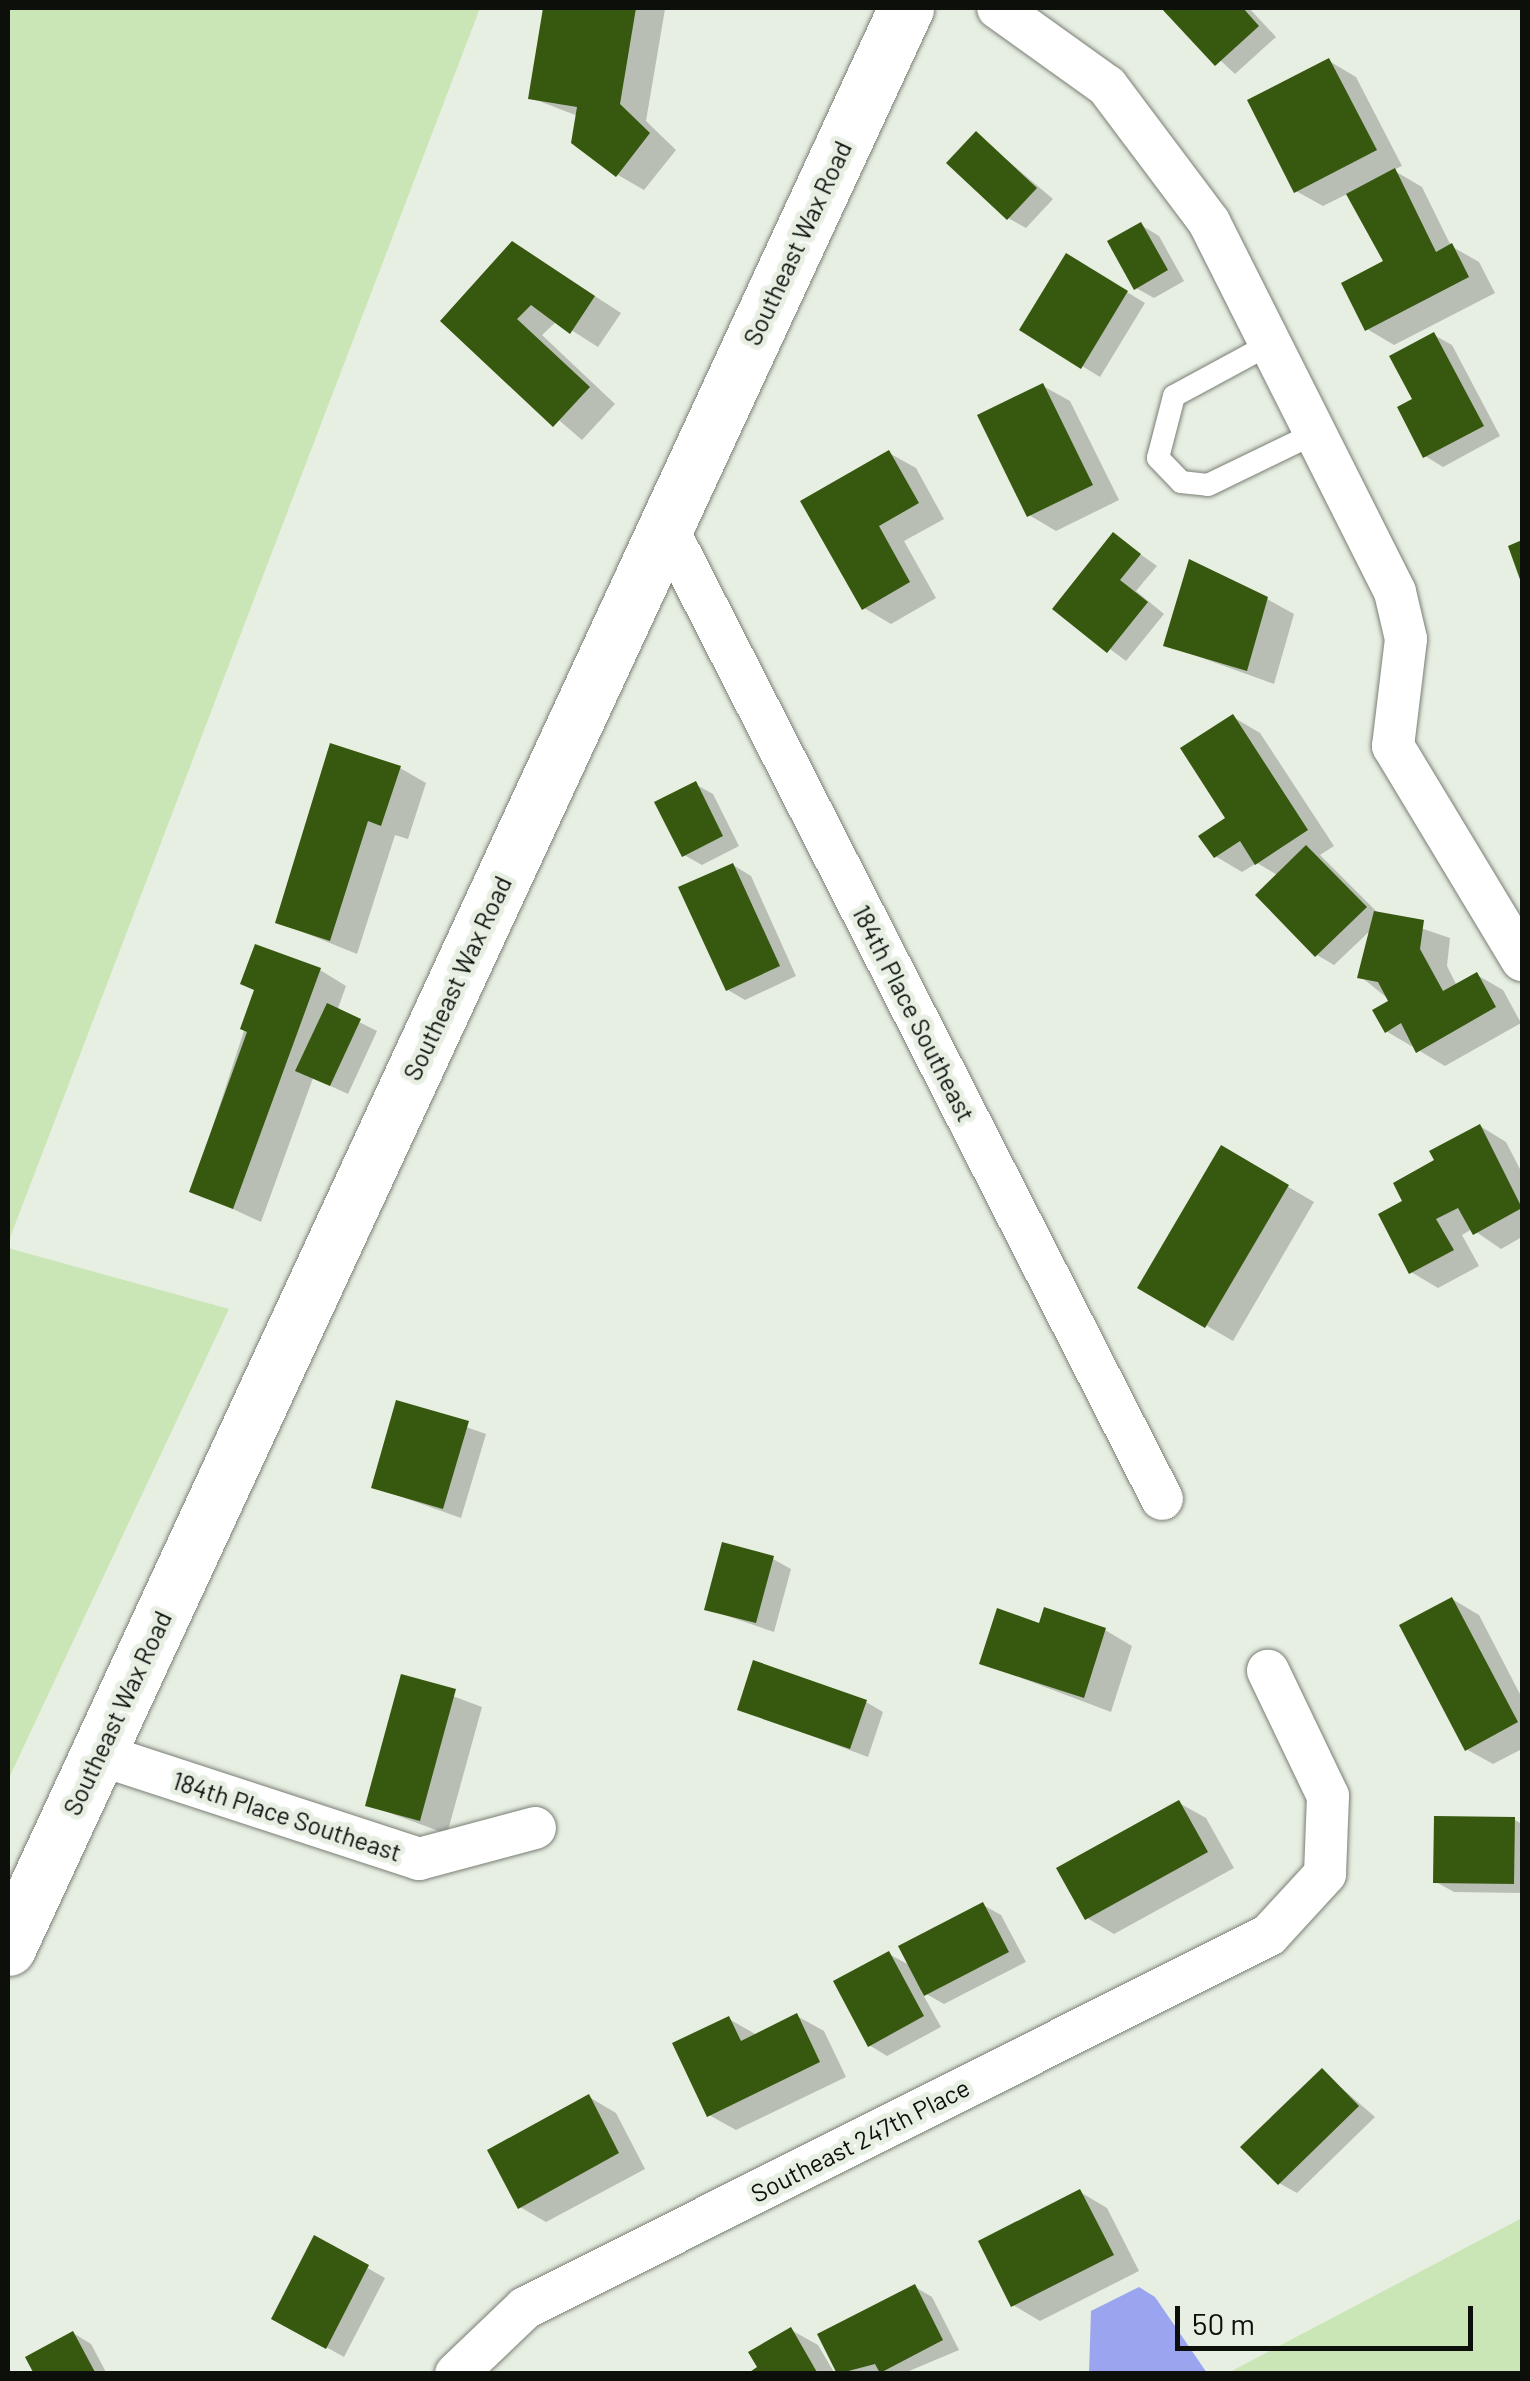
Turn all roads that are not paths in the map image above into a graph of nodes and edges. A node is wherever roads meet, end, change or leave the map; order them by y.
1 (906, 8) edge
2 (998, 8) edge
3 (1270, 344) junction
4 (1315, 433) junction
5 (666, 526) junction
6 (1522, 960) edge
7 (1162, 1500) dead end
8 (1268, 1671) dead end
9 (98, 1754) junction
10 (535, 1828) dead end
11 (8, 1948) edge
12 (458, 2368) edge

1 - 5 street, Southeast Wax Road
2 - 3 street
3 - 4 street
3 - 4 lane
4 - 6 street
5 - 7 street, 184th Place Southeast
5 - 9 street, Southeast Wax Road
8 - 12 street, Southeast 247th Place
9 - 10 street, 184th Place Southeast
9 - 11 street, Southeast Wax Road

